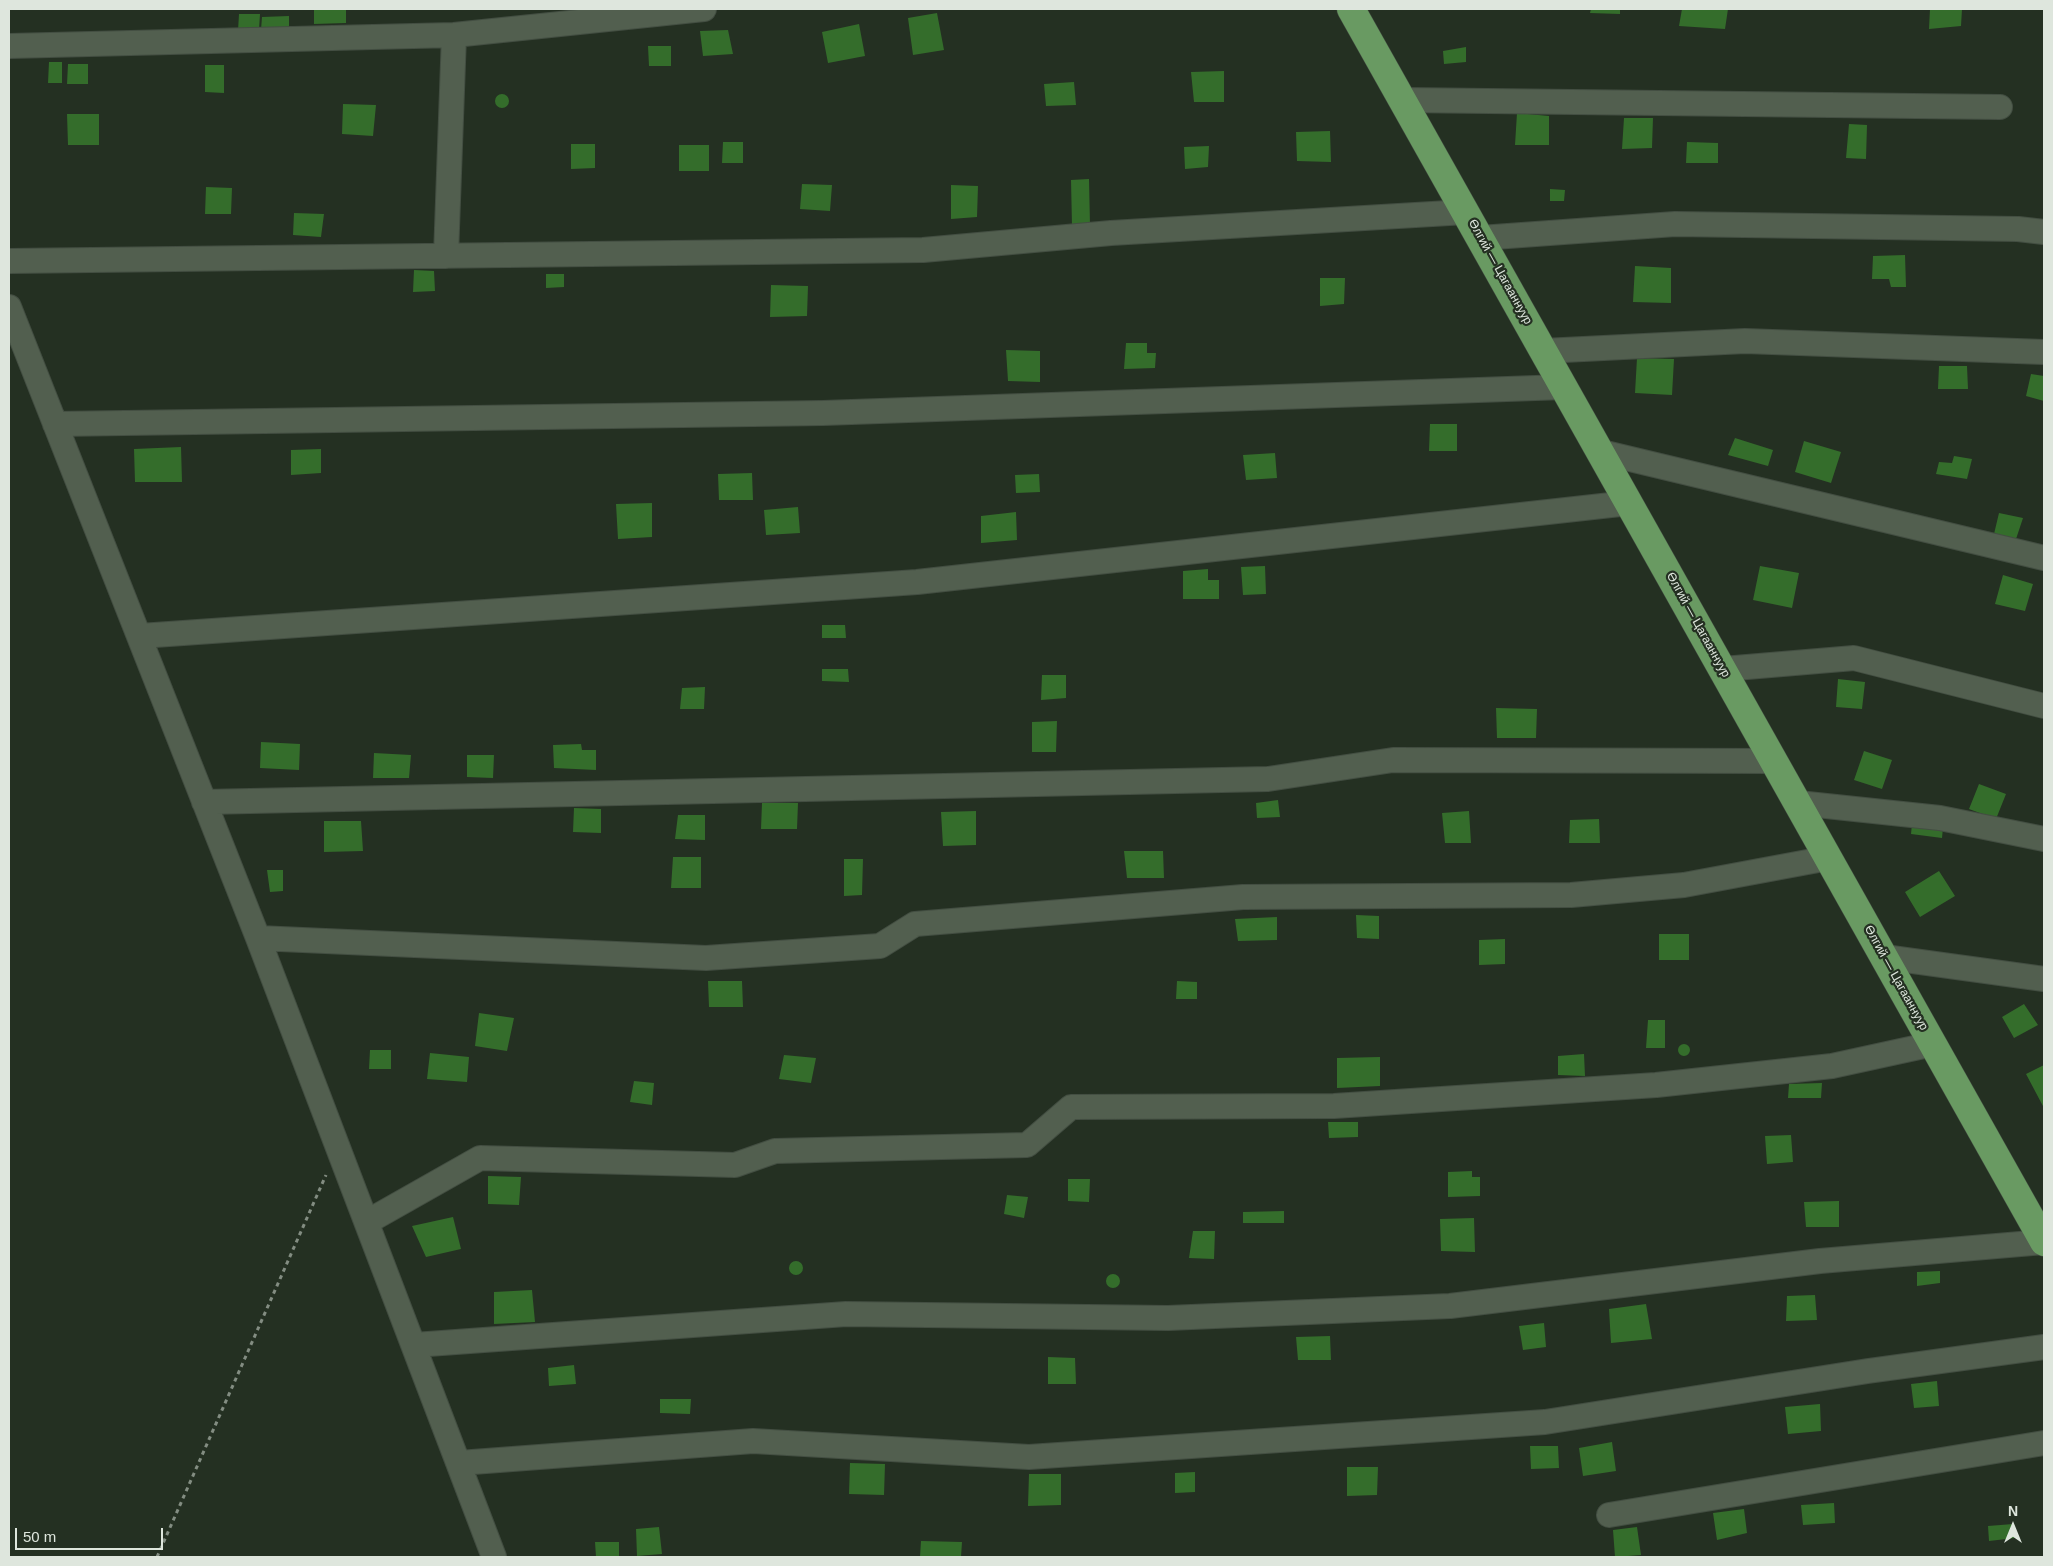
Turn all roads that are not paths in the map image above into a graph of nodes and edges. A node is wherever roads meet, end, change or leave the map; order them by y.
1 (704, 9) edge
2 (1351, 9) edge
3 (454, 34) junction
4 (9, 46) edge
5 (1403, 100) junction
6 (2000, 107) dead end
7 (1466, 212) junction
8 (2044, 232) edge
9 (1480, 238) junction
10 (446, 256) junction
11 (9, 262) edge
12 (9, 307) edge
13 (1544, 350) junction
14 (2044, 352) edge
15 (1564, 387) junction
16 (55, 424) junction
17 (1601, 452) junction
18 (1629, 503) junction
19 (2044, 558) edge
20 (140, 636) junction
21 (1723, 669) junction
22 (2044, 706) edge
23 (1774, 761) junction
24 (204, 802) junction
25 (1798, 803) junction
26 (2044, 839) edge
27 (1829, 858) junction
28 (258, 938) junction
29 (1884, 957) junction
30 (2044, 979) edge
31 (1933, 1044) junction
32 (2036, 1208) edge
33 (367, 1222) junction
34 (2044, 1242) edge
35 (414, 1345) junction
36 (2044, 1347) edge
37 (2044, 1443) edge
38 (459, 1463) junction
39 (1609, 1515) dead end
40 (494, 1557) edge

1 - 3 street
2 - 5 highway, Өлгий — Цагааннуур
3 - 4 street
3 - 10 street
5 - 6 street
5 - 7 highway, Өлгий — Цагааннуур
7 - 9 highway, Өлгий — Цагааннуур
7 - 10 street
8 - 9 street
9 - 13 highway, Өлгий — Цагааннуур
10 - 11 street
12 - 16 street
13 - 14 street
13 - 15 highway, Өлгий — Цагааннуур
15 - 16 street
15 - 17 highway, Өлгий — Цагааннуур
16 - 20 street
17 - 18 highway, Өлгий — Цагааннуур
17 - 19 street
18 - 20 street
18 - 21 highway, Өлгий — Цагааннуур
20 - 24 street
21 - 22 street
21 - 23 highway, Өлгий — Цагааннуур
23 - 24 street
23 - 25 highway, Өлгий — Цагааннуур
24 - 28 street
25 - 26 street
25 - 27 highway, Өлгий — Цагааннуур
27 - 28 street
27 - 29 highway, Өлгий — Цагааннуур
28 - 33 street
29 - 30 street
29 - 31 highway, Өлгий — Цагааннуур
31 - 32 highway, Өлгий — Цагааннуур
31 - 33 street
32 - 34 highway, Өлгий — Цагааннуур
33 - 35 street
34 - 35 street
35 - 38 street
36 - 38 street
37 - 39 street
38 - 40 street

